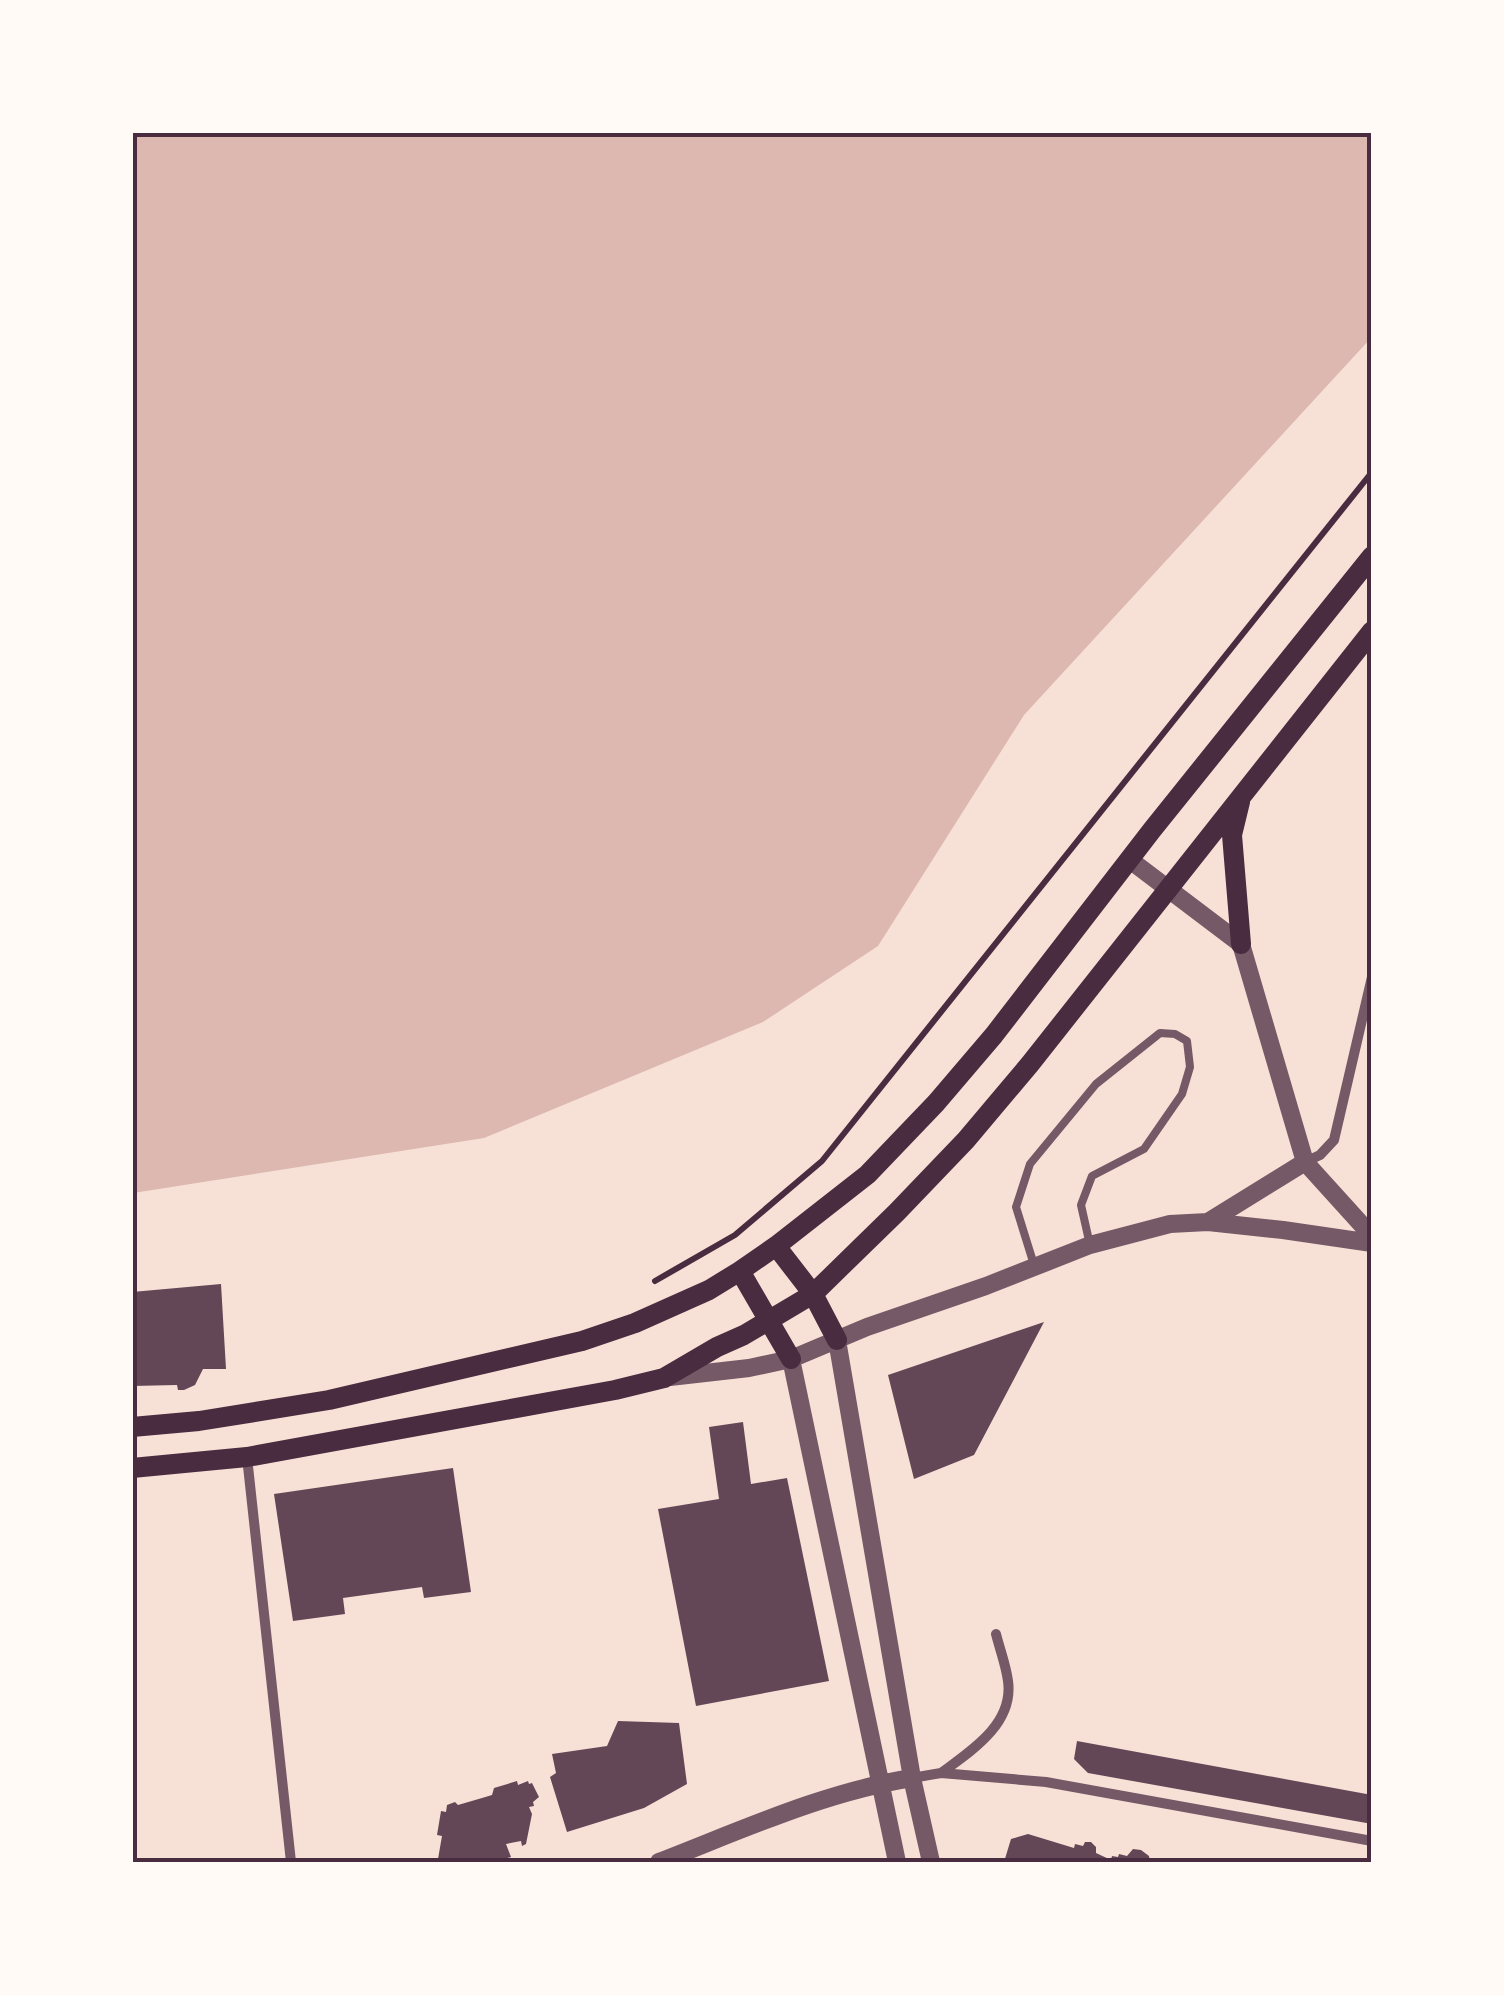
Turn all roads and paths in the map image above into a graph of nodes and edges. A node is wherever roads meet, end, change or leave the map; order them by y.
1 (1372, 472) edge
2 (1372, 556) edge
3 (1372, 631) edge
4 (1243, 792) junction
5 (1130, 860) junction
6 (1169, 889) junction
7 (1241, 944) junction
8 (1372, 977) edge
9 (1305, 1162) junction
10 (1208, 1222) junction
11 (1372, 1236) edge
12 (1372, 1244) edge
13 (1090, 1245) junction
14 (776, 1246) junction
15 (1035, 1268) junction
16 (740, 1272) junction
17 (652, 1283) dead end
18 (812, 1294) junction
19 (770, 1320) junction
20 (837, 1340) junction
21 (791, 1359) junction
22 (664, 1378) junction
23 (132, 1427) edge
24 (247, 1458) junction
25 (132, 1468) edge
26 (996, 1634) dead end
27 (942, 1773) junction
28 (912, 1778) junction
29 (879, 1784) junction
30 (1372, 1842) edge
31 (291, 1862) edge
32 (660, 1862) edge
33 (897, 1862) edge
34 (930, 1862) edge

1 - 17 path
2 - 5 main road
3 - 4 main road
4 - 6 main road
4 - 7 main road
5 - 6 street
5 - 14 main road
6 - 7 street
6 - 18 main road
7 - 9 street
8 - 9 street
9 - 10 street
9 - 11 street
10 - 12 street
10 - 13 street
13 - 15 street
13 - 15 lane
14 - 16 main road
14 - 18 main road
15 - 20 street
16 - 19 main road
16 - 23 main road
18 - 19 main road
18 - 20 main road
19 - 21 main road
19 - 22 main road
20 - 21 street
20 - 28 street
21 - 22 street
21 - 29 street
22 - 24 main road
24 - 25 main road
24 - 31 street
26 - 27 street
27 - 28 street
27 - 30 street
28 - 29 street
28 - 34 street
29 - 32 street
29 - 33 street

